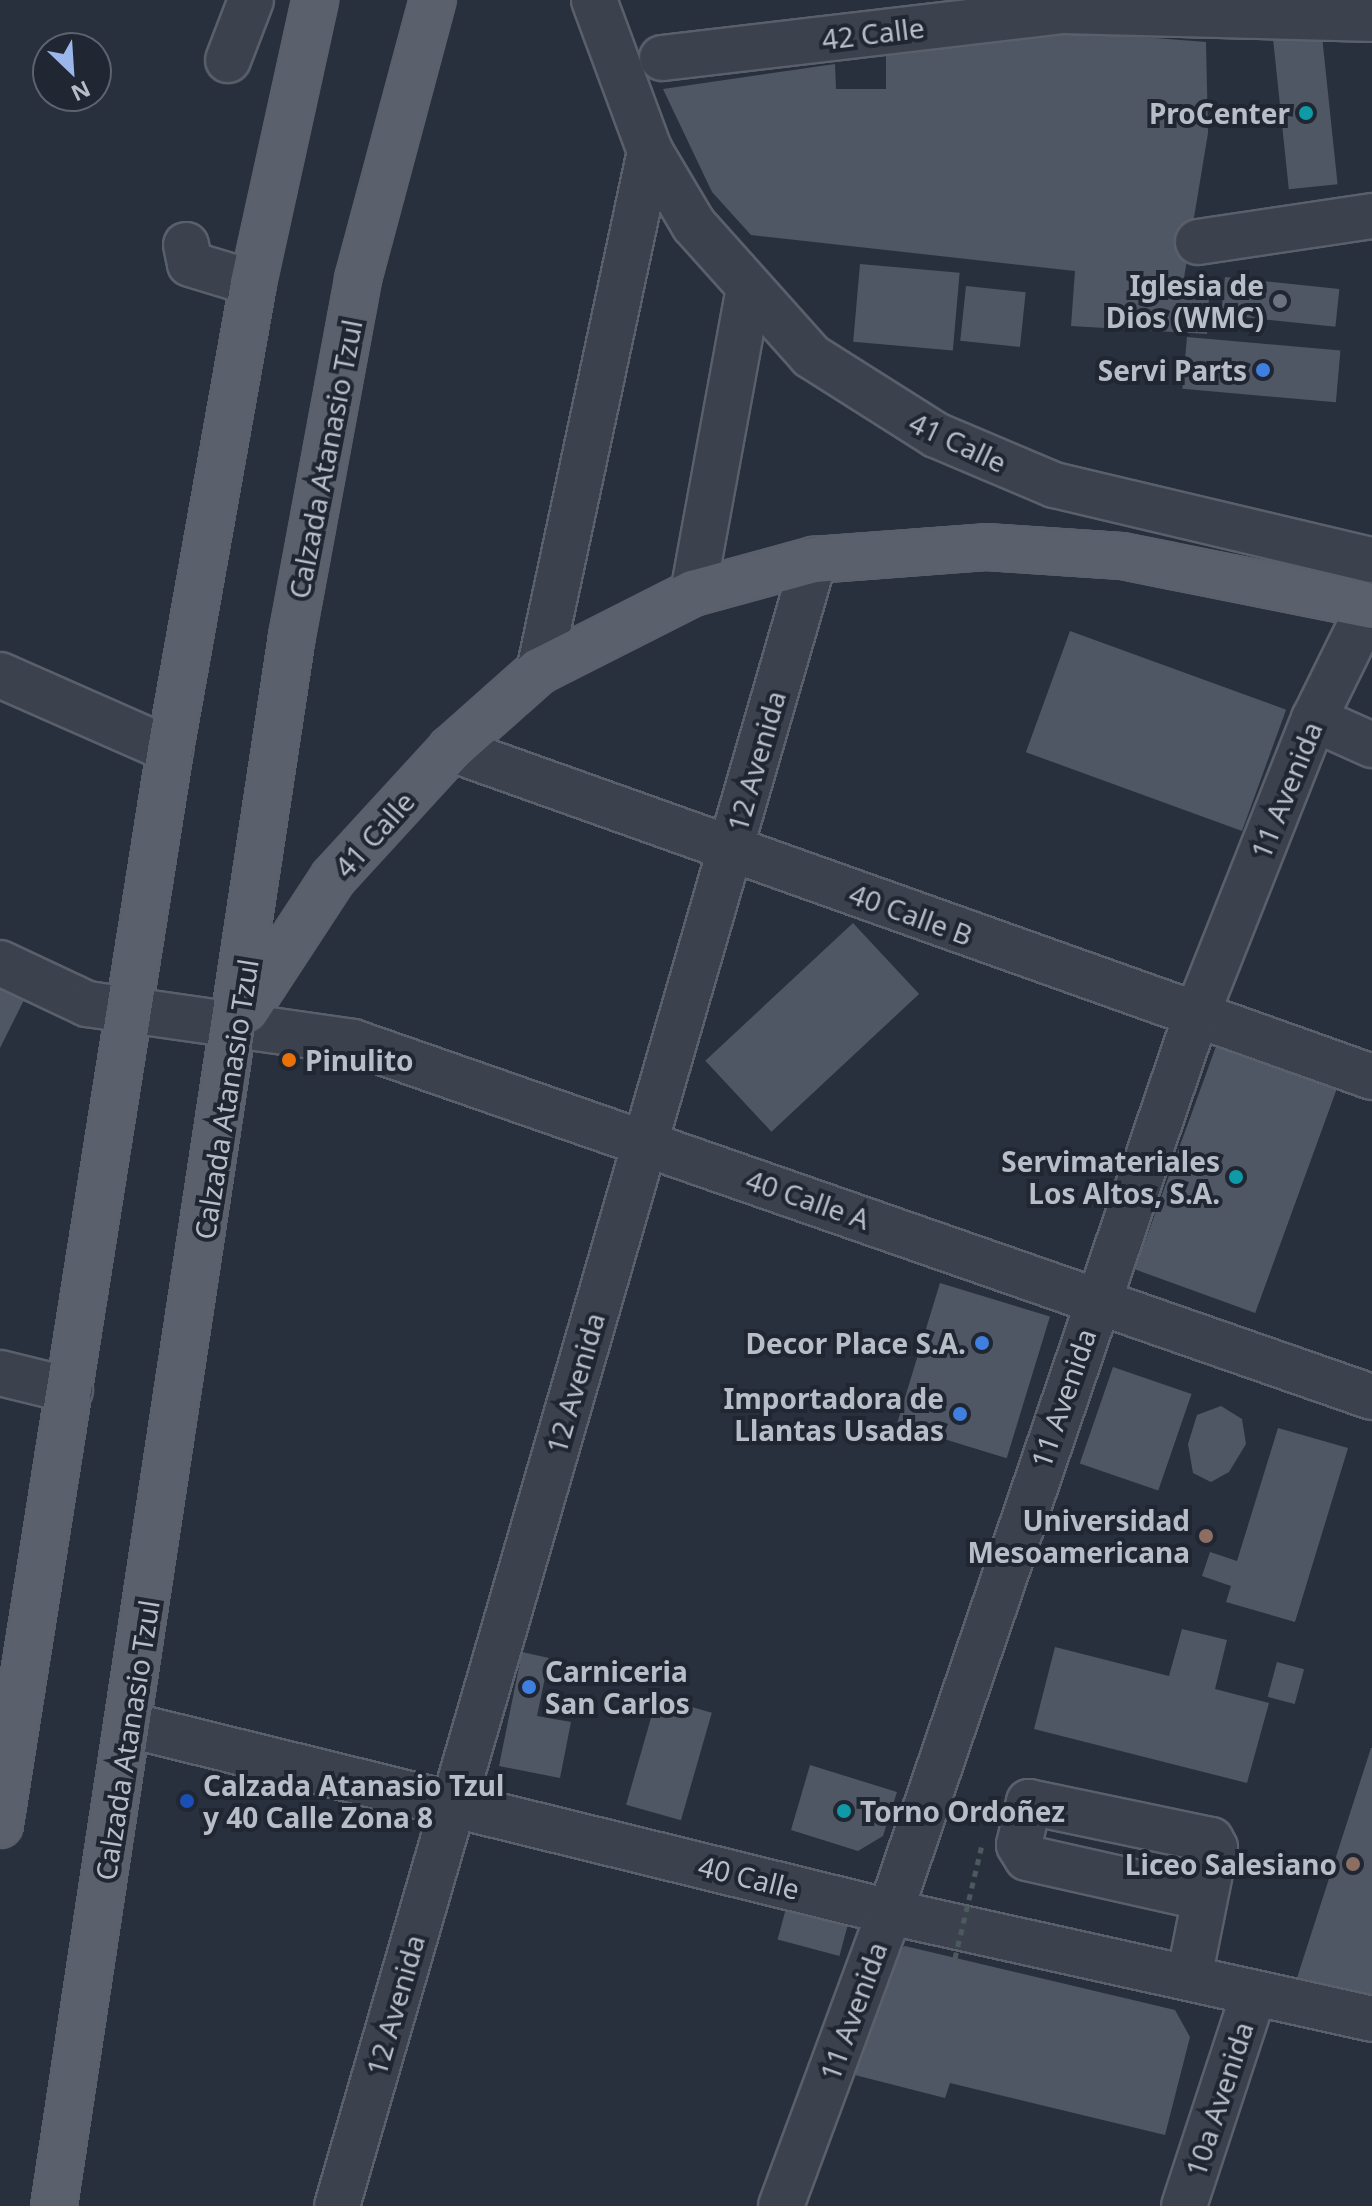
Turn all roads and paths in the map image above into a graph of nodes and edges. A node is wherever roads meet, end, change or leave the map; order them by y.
1 (251, 0) edge
2 (315, 0) edge
3 (433, 0) edge
4 (594, 0) edge
5 (1372, 19) edge
6 (662, 58) dead end
7 (228, 60) dead end
8 (650, 151) junction
9 (1372, 216) edge
10 (1198, 242) dead end
11 (186, 245) dead end
12 (253, 283) junction
13 (748, 292) junction
14 (814, 560) junction
15 (1372, 560) edge
16 (693, 593) junction
17 (1371, 604) edge
18 (539, 671) junction
19 (0, 675) edge
20 (1314, 719) junction
21 (1372, 745) edge
22 (451, 749) junction
23 (170, 750) junction
24 (731, 848) junction
25 (0, 963) edge
26 (129, 1010) junction
27 (1195, 1019) junction
28 (238, 1024) junction
29 (1372, 1077) edge
30 (645, 1143) junction
31 (1096, 1298) junction
32 (0, 1373) edge
33 (70, 1390) junction
34 (1372, 1397) edge
35 (129, 1725) junction
36 (453, 1803) junction
37 (0, 1825) edge
38 (982, 1845) dead end
39 (1204, 1898) dead end
40 (890, 1912) junction
41 (955, 1958) dead end
42 (1189, 1978) junction
43 (1254, 1993) junction
44 (1372, 2019) edge
45 (54, 2206) edge
46 (337, 2206) edge
47 (781, 2206) edge
48 (1184, 2206) edge

1 - 7 street
2 - 12 main road
3 - 28 main road, Calzada Atanasio Tzul
4 - 8 street, 41 Calle
5 - 6 street, 42 Calle
8 - 13 street, 41 Calle
8 - 18 street
9 - 10 street
11 - 12 street
12 - 23 main road
13 - 15 street, 41 Calle
13 - 16 street
14 - 16 main road, 41 Calle
14 - 17 main road, 41 Calle
14 - 24 street, 12 Avenida
16 - 18 main road, 41 Calle
17 - 20 street, 11 Avenida
18 - 22 main road, 41 Calle
19 - 23 street
20 - 21 street
20 - 27 street, 11 Avenida
22 - 24 street, 40 Calle B
22 - 28 main road, 41 Calle
23 - 26 main road
24 - 27 street, 40 Calle B
24 - 30 street, 12 Avenida
25 - 26 street, 40 Calle A
26 - 28 street, 40 Calle A
26 - 33 main road
27 - 29 street, 40 Calle B
27 - 31 street, 11 Avenida
28 - 30 street, 40 Calle A
28 - 35 main road, Calzada Atanasio Tzul
30 - 31 street, 40 Calle A
30 - 36 street, 12 Avenida
31 - 34 street, 40 Calle A
31 - 40 street, 11 Avenida
32 - 33 street
33 - 37 main road
35 - 36 street, 40 Calle
35 - 45 main road, Calzada Atanasio Tzul
36 - 40 street, 40 Calle
36 - 46 street, 12 Avenida
38 - 41 path, bridge
39 - 42 street
40 - 42 street, 40 Calle
40 - 47 street, 11 Avenida
42 - 43 street, 40 Calle
43 - 44 street, 40 Calle
43 - 48 street, 10a Avenida

